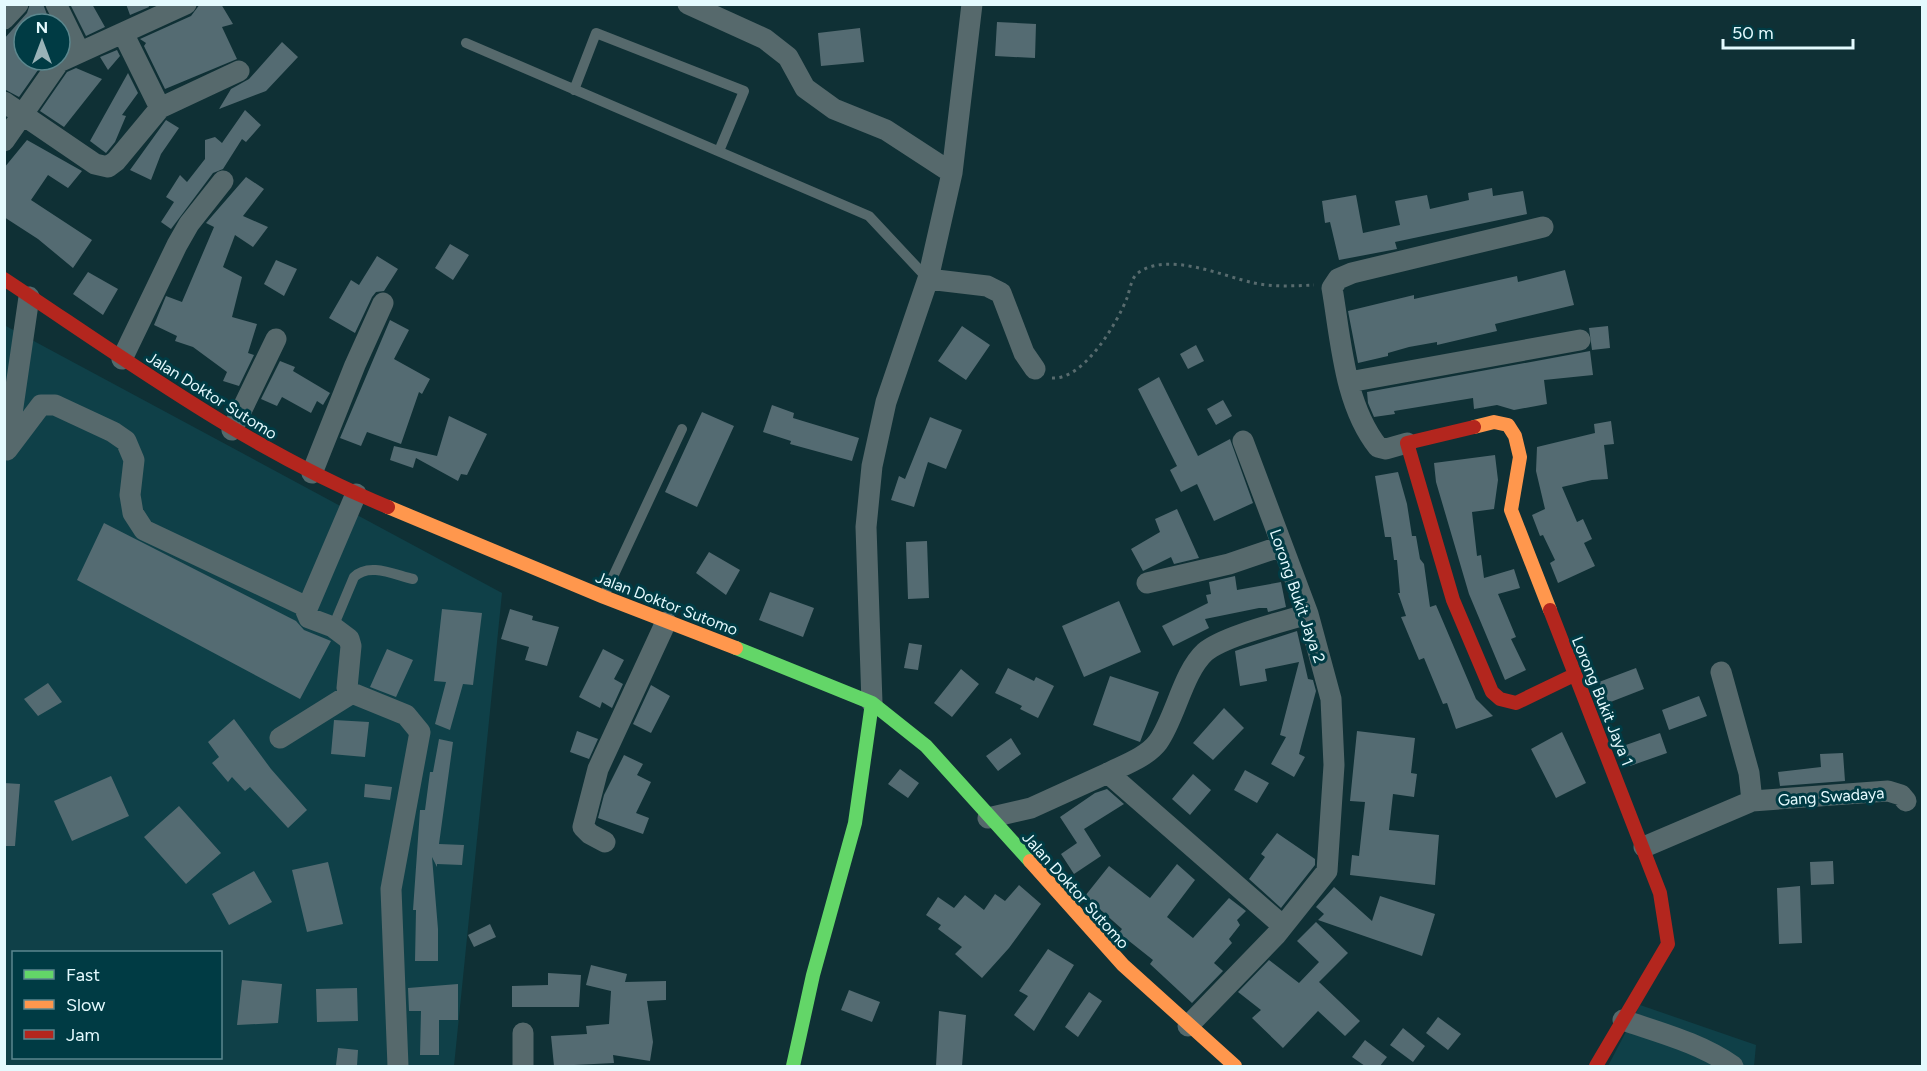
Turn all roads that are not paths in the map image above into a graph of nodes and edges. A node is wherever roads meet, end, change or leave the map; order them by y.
1 (18, 4) edge
2 (56, 4) edge
3 (186, 4) edge
4 (688, 4) edge
5 (972, 4) edge
6 (4, 19) edge
7 (123, 33) junction
8 (466, 43) dead end
9 (79, 51) junction
10 (239, 71) dead end
11 (574, 90) junction
12 (4, 102) edge
13 (160, 108) junction
14 (22, 115) junction
15 (4, 141) edge
16 (719, 152) junction
17 (952, 172) junction
18 (223, 181) dead end
19 (1543, 227) dead end
20 (4, 279) edge
21 (928, 279) junction
22 (29, 297) junction
23 (383, 303) dead end
24 (276, 339) dead end
25 (1580, 340) dead end
26 (122, 359) junction
27 (1035, 369) road end
28 (1348, 382) junction
29 (682, 429) dead end
30 (232, 430) junction
31 (1243, 441) dead end
32 (1414, 441) junction
33 (5, 455) edge
34 (312, 473) junction
35 (356, 494) junction
36 (1282, 546) junction
37 (413, 579) dead end
38 (1147, 584) dead end
39 (604, 597) junction
40 (307, 607) junction
41 (1308, 614) junction
42 (666, 622) junction
43 (333, 627) junction
44 (1721, 672) dead end
45 (1574, 675) junction
46 (352, 693) junction
47 (872, 703) junction
48 (279, 738) dead end
49 (1108, 773) junction
50 (1752, 801) junction
51 (1906, 801) dead end
52 (988, 818) junction
53 (605, 842) dead end
54 (1644, 847) junction
55 (1283, 926) junction
56 (1623, 1020) junction
57 (1188, 1026) junction
58 (523, 1033) dead end
59 (398, 1066) edge
60 (523, 1066) edge
61 (793, 1066) edge
62 (1235, 1066) edge
63 (1596, 1066) edge
64 (1733, 1066) edge

1 - 6 street
2 - 9 street
3 - 7 street
4 - 17 street
5 - 17 street
7 - 9 street
7 - 13 street
8 - 11 lane
9 - 14 street
10 - 13 street
11 - 16 lane
11 - 16 lane
12 - 14 street
13 - 14 street
14 - 15 street
16 - 21 lane
17 - 21 street
18 - 26 street
19 - 28 street
20 - 22 street, Jalan Doktor Sutomo
21 - 27 street
21 - 47 street
22 - 26 street, Jalan Doktor Sutomo
22 - 33 street
23 - 34 street
24 - 30 street
25 - 28 street
26 - 30 street, Jalan Doktor Sutomo
28 - 32 street
29 - 39 lane
30 - 34 street, Jalan Doktor Sutomo
31 - 36 street, Lorong Bukit Jaya 2
32 - 45 street
32 - 45 street, Lorong Bukit Jaya 1
33 - 40 street
34 - 35 street, Jalan Doktor Sutomo
35 - 39 street, Jalan Doktor Sutomo
35 - 40 street
36 - 38 street
36 - 41 street, Lorong Bukit Jaya 2
37 - 43 lane
39 - 42 street, Jalan Doktor Sutomo
40 - 43 street
41 - 49 street
41 - 55 street, Lorong Bukit Jaya 2
42 - 47 street, Jalan Doktor Sutomo
42 - 53 street
43 - 46 street
44 - 50 street
45 - 54 street, Lorong Bukit Jaya 1
46 - 48 street
46 - 59 street
47 - 52 street, Jalan Doktor Sutomo
47 - 61 street
49 - 52 street
49 - 55 street
50 - 51 street, Gang Swadaya
50 - 54 street, Gang Swadaya
52 - 57 street, Jalan Doktor Sutomo
54 - 56 street, Lorong Bukit Jaya 1
55 - 57 street, Lorong Bukit Jaya 2
56 - 63 street, Lorong Bukit Jaya 1
56 - 64 street
57 - 62 street, Jalan Doktor Sutomo
58 - 60 street

